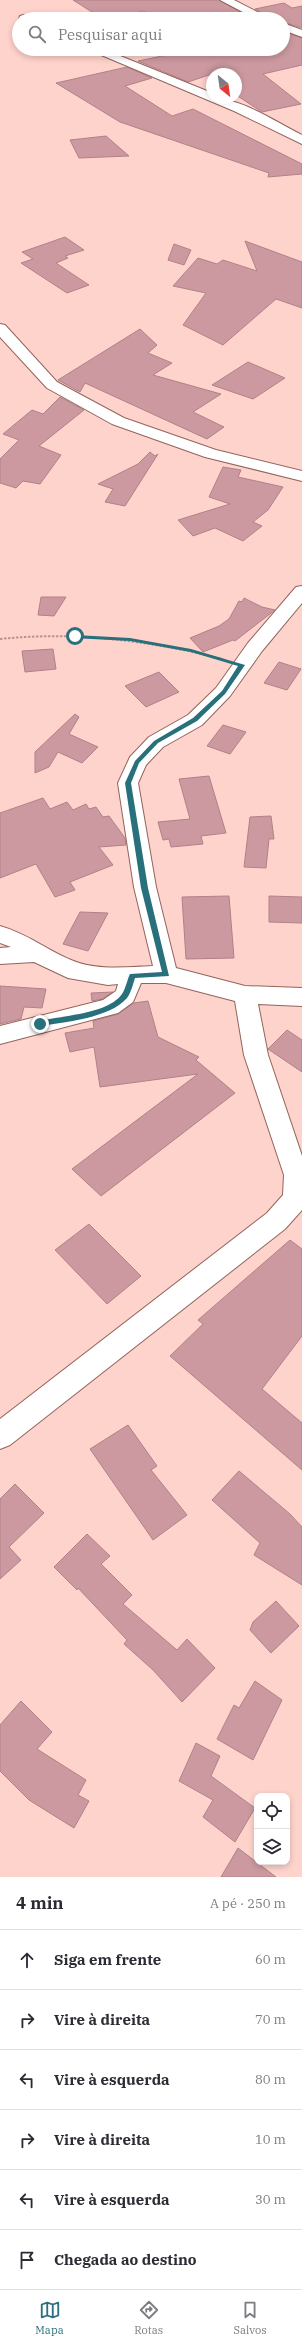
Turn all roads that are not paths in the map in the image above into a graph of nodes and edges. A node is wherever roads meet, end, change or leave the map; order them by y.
1 (225, 0) edge
2 (250, 12) edge
3 (290, 29) edge
4 (302, 34) edge
5 (110, 56) edge
6 (206, 95) edge
7 (228, 104) edge
8 (302, 140) edge
9 (0, 328) edge
10 (302, 476) edge
11 (302, 591) edge
12 (0, 934) edge
13 (37, 954) junction
14 (0, 956) edge
15 (166, 974) junction
16 (133, 975) junction
17 (245, 995) junction
18 (302, 996) edge
19 (0, 1035) edge
20 (299, 1200) edge
21 (0, 1436) edge

1 - 2 street
3 - 4 street
5 - 6 street
7 - 8 street
9 - 10 street
11 - 15 street
12 - 13 street
13 - 14 street
13 - 16 street
15 - 16 street
15 - 17 street
16 - 19 street
17 - 18 street
17 - 20 street
20 - 21 street

